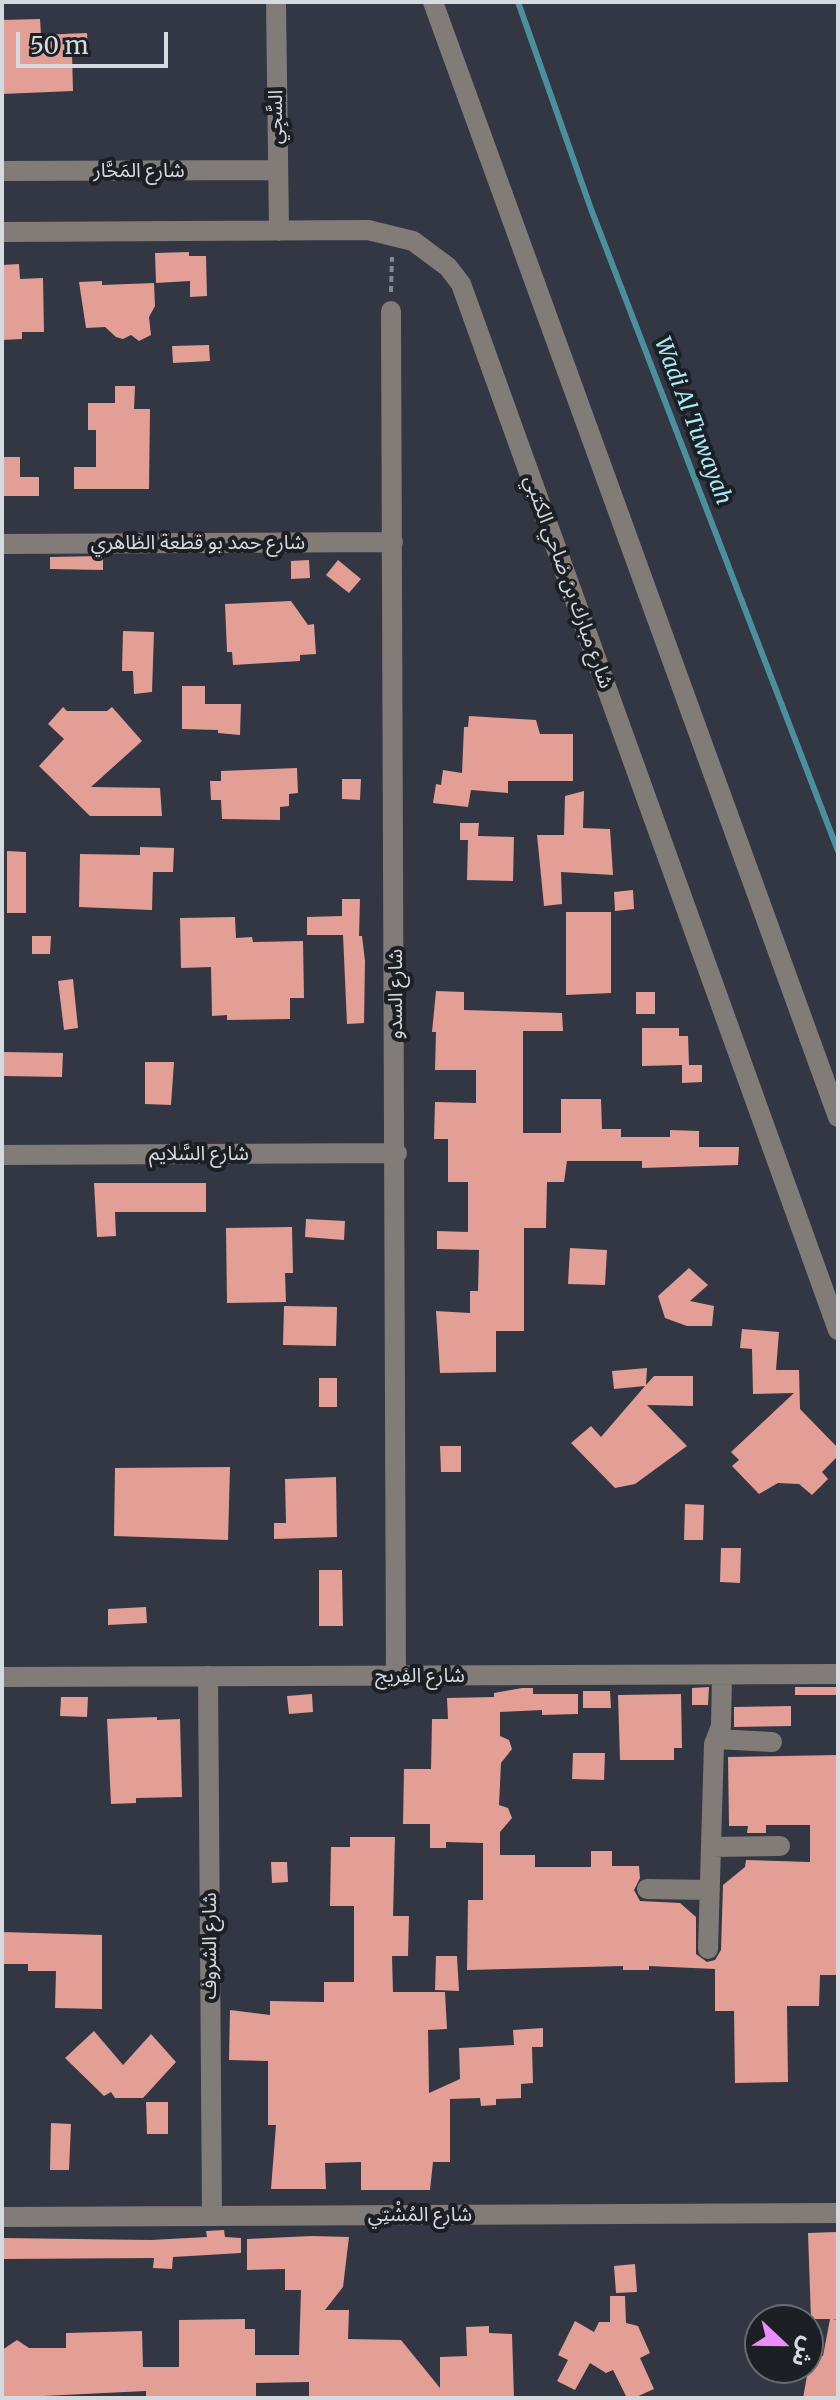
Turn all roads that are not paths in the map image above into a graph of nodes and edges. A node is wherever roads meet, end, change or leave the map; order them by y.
1 (276, 2) edge
2 (433, 2) edge
3 (276, 170) junction
4 (2, 171) edge
5 (279, 231) junction
6 (2, 232) edge
7 (391, 311) road end
8 (393, 542) junction
9 (2, 544) edge
10 (838, 1117) edge
11 (397, 1153) junction
12 (2, 1155) edge
13 (838, 1330) edge
14 (838, 1674) edge
15 (722, 1675) junction
16 (208, 1676) junction
17 (2, 1677) edge
18 (396, 1677) junction
19 (716, 1739) junction
20 (772, 1742) dead end
21 (780, 1846) dead end
22 (711, 1847) junction
23 (647, 1889) dead end
24 (710, 1890) junction
25 (708, 1949) dead end
26 (838, 2213) edge
27 (212, 2216) junction
28 (2, 2217) edge

1 - 3 street, السَّجِي
2 - 10 street
3 - 4 street, شارع المَحَّار
3 - 5 street, السَّجِي
5 - 6 street, شارع مبارك بن ضاحي الكتبي
5 - 13 street, شارع مبارك بن ضاحي الكتبي
7 - 8 street, شارع السدو
8 - 9 street, شارع حمد بو قطعة الظاهري
8 - 11 street, شارع السدو
11 - 12 street, شارع السَّلايم
11 - 18 street, شارع السدو
14 - 15 street, شارع الفِريج
15 - 18 street, شارع الفِريج
15 - 19 street
16 - 17 street, شارع الفِريج
16 - 18 street, شارع الفِريج
16 - 27 street, شارع الشروف
19 - 20 street
19 - 22 street
21 - 22 street
22 - 24 street
23 - 24 street
24 - 25 street
26 - 27 street, شارع المُشْتِي
27 - 28 street, شارع المُشْتِي

